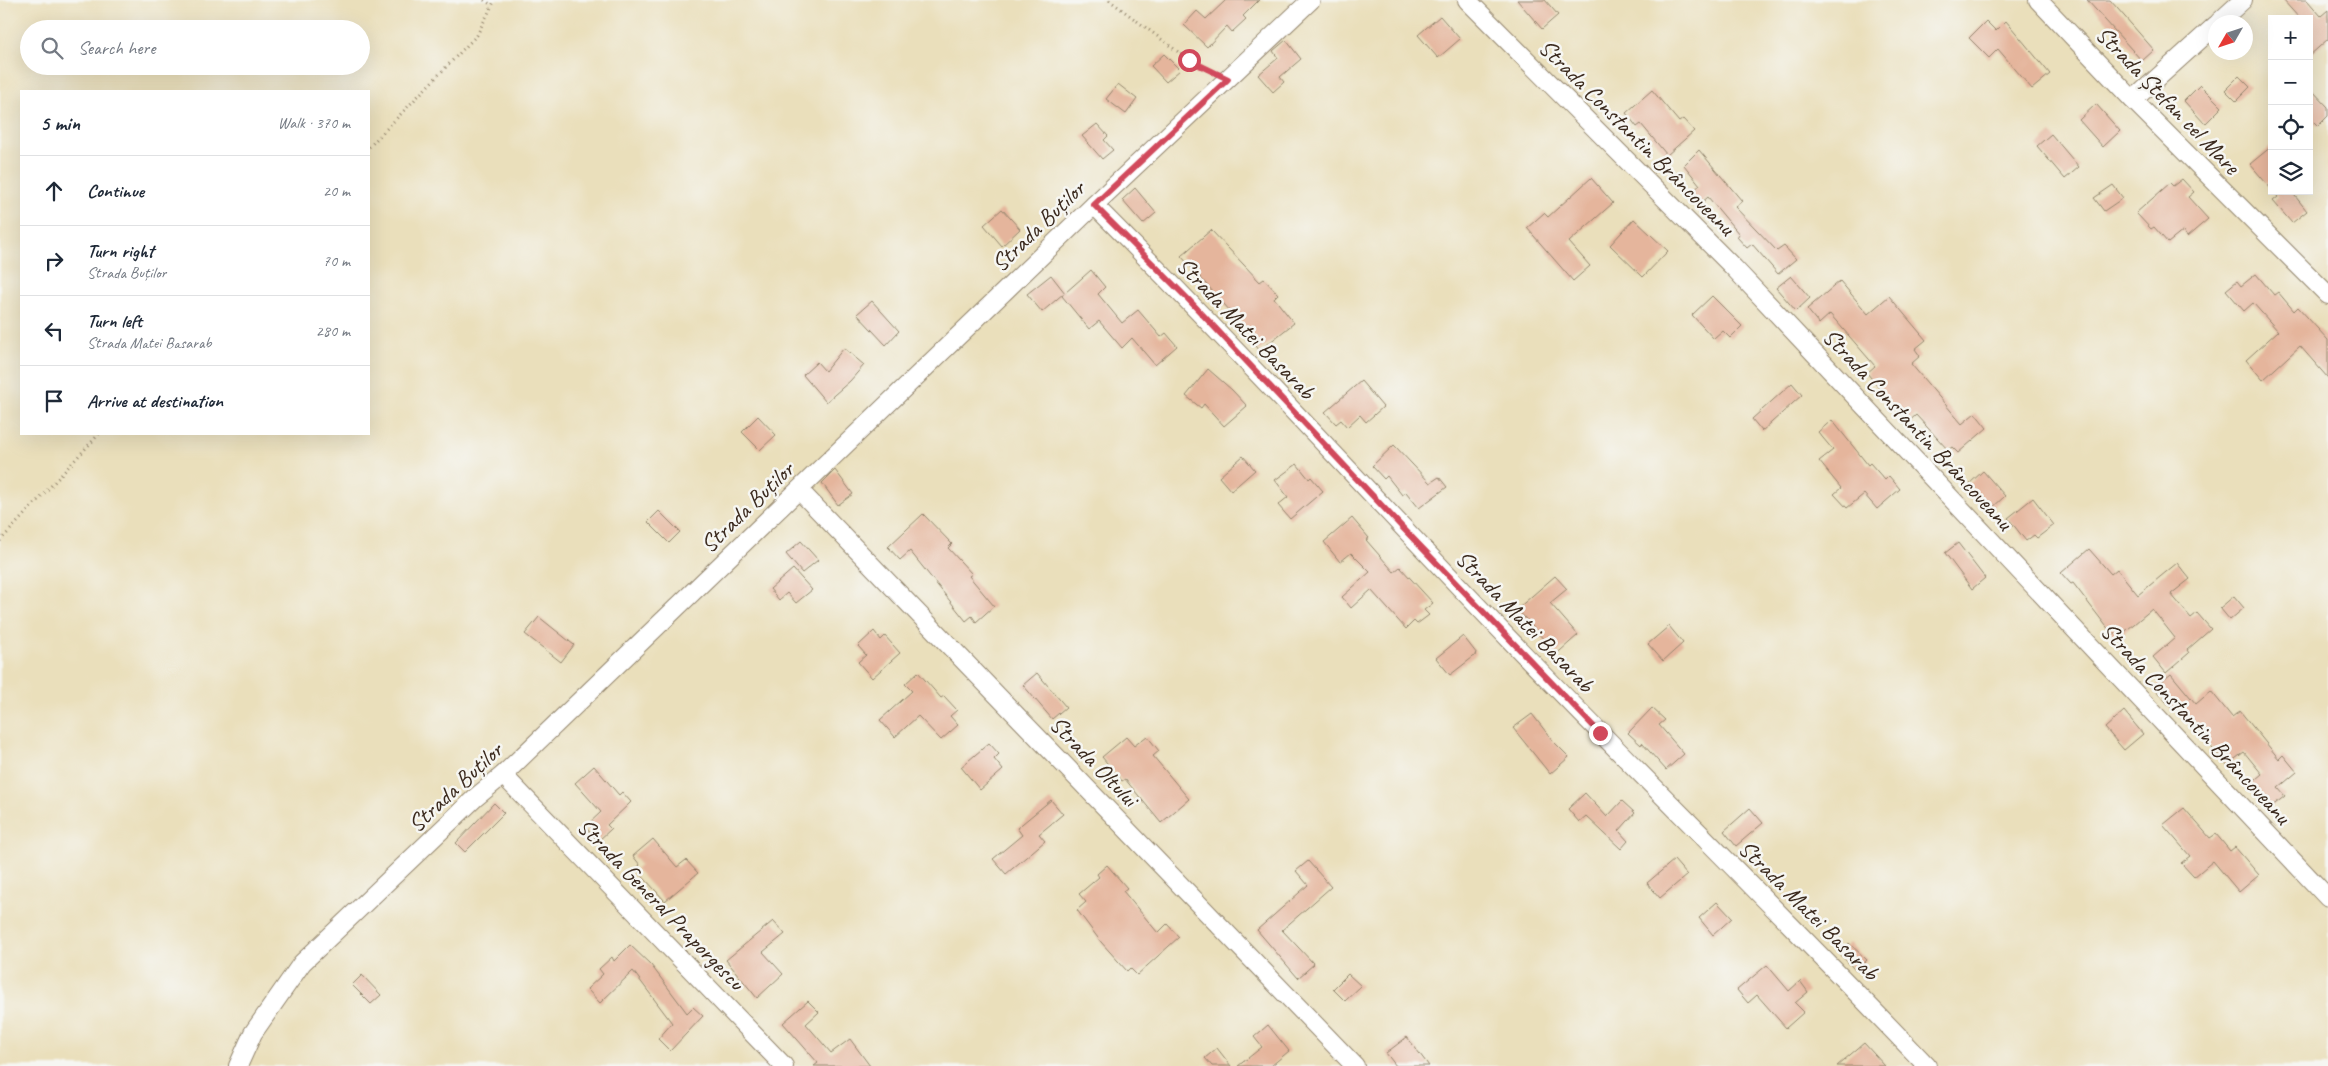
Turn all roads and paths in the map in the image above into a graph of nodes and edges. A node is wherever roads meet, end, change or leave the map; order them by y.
1 (484, 0) edge
2 (495, 0) edge
3 (1109, 0) edge
4 (1311, 0) edge
5 (1467, 0) edge
6 (2038, 0) edge
7 (2243, 0) edge
8 (492, 6) junction
9 (2226, 15) edge
10 (2208, 32) edge
11 (1228, 79) junction
12 (2133, 100) junction
13 (370, 146) edge
14 (1094, 205) junction
15 (2328, 295) edge
16 (98, 435) edge
17 (799, 490) junction
18 (0, 541) edge
19 (503, 775) junction
20 (2328, 898) edge
21 (238, 1066) edge
22 (784, 1066) edge
23 (1354, 1066) edge
24 (1927, 1066) edge

1 - 8 path
2 - 8 path
3 - 11 path
4 - 11 street, Strada Buților
5 - 20 street, Strada Constantin Brâncoveanu
6 - 12 street, Strada Ștefan cel Mare
7 - 9 street
8 - 13 path
10 - 12 street
11 - 14 street, Strada Buților
12 - 15 street, Strada Ștefan cel Mare
14 - 17 street, Strada Buților
14 - 24 street, Strada Matei Basarab
16 - 18 path
17 - 19 street, Strada Buților
17 - 23 street, Strada Oltului
19 - 21 street, Strada Buților
19 - 22 street, Strada General Praporgescu

